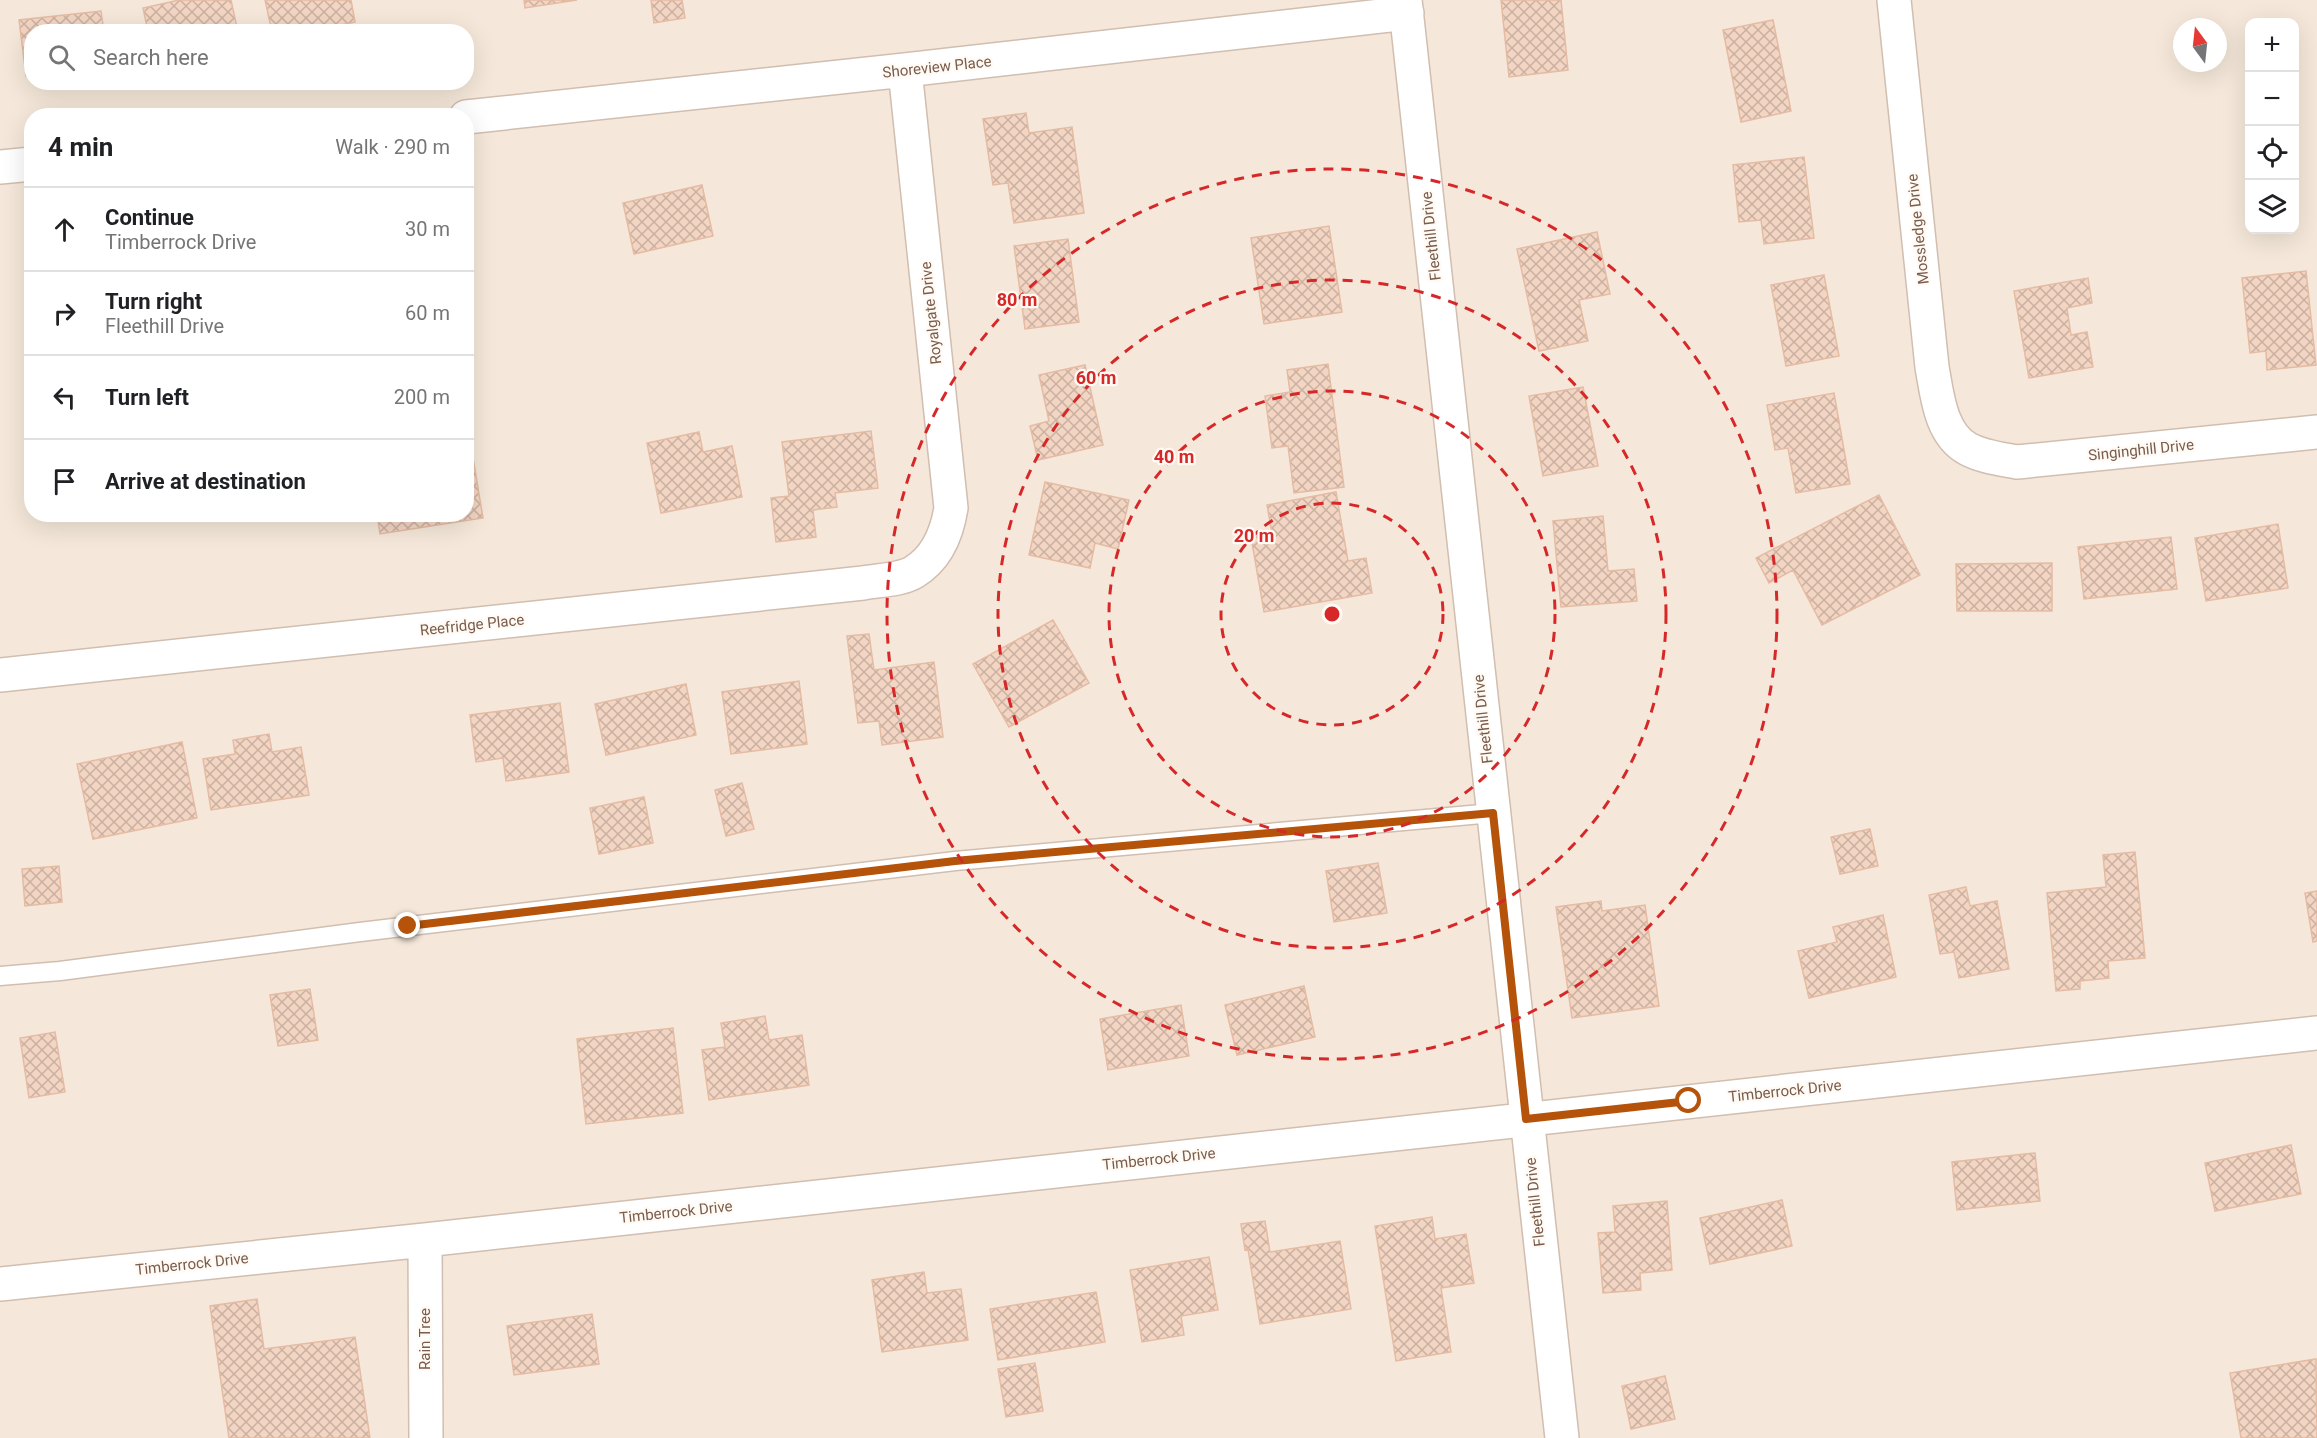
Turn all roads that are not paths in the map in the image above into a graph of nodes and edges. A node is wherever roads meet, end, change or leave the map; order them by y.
1 (1893, 0) edge
2 (1406, 7) edge
3 (905, 70) junction
4 (474, 116) edge
5 (24, 165) edge
6 (0, 167) edge
7 (2317, 432) edge
8 (1966, 448) joint
9 (936, 552) joint
10 (0, 675) edge
11 (1493, 813) junction
12 (0, 976) edge
13 (2317, 1033) edge
14 (1526, 1119) junction
15 (425, 1240) junction
16 (0, 1284) edge
17 (426, 1438) edge
18 (1562, 1438) edge

1 - 8 street, Mossledge Drive
2 - 3 street, Shoreview Place
2 - 11 street, Fleethill Drive
3 - 4 street, Shoreview Place
3 - 9 street, Royalgate Drive
5 - 6 street
7 - 8 street, Singinghill Drive
9 - 10 street, Reefridge Place
11 - 12 lane
11 - 14 street, Fleethill Drive
13 - 14 street, Timberrock Drive
14 - 15 street, Timberrock Drive
14 - 18 street, Fleethill Drive
15 - 16 street, Timberrock Drive
15 - 17 street, Rain Tree

